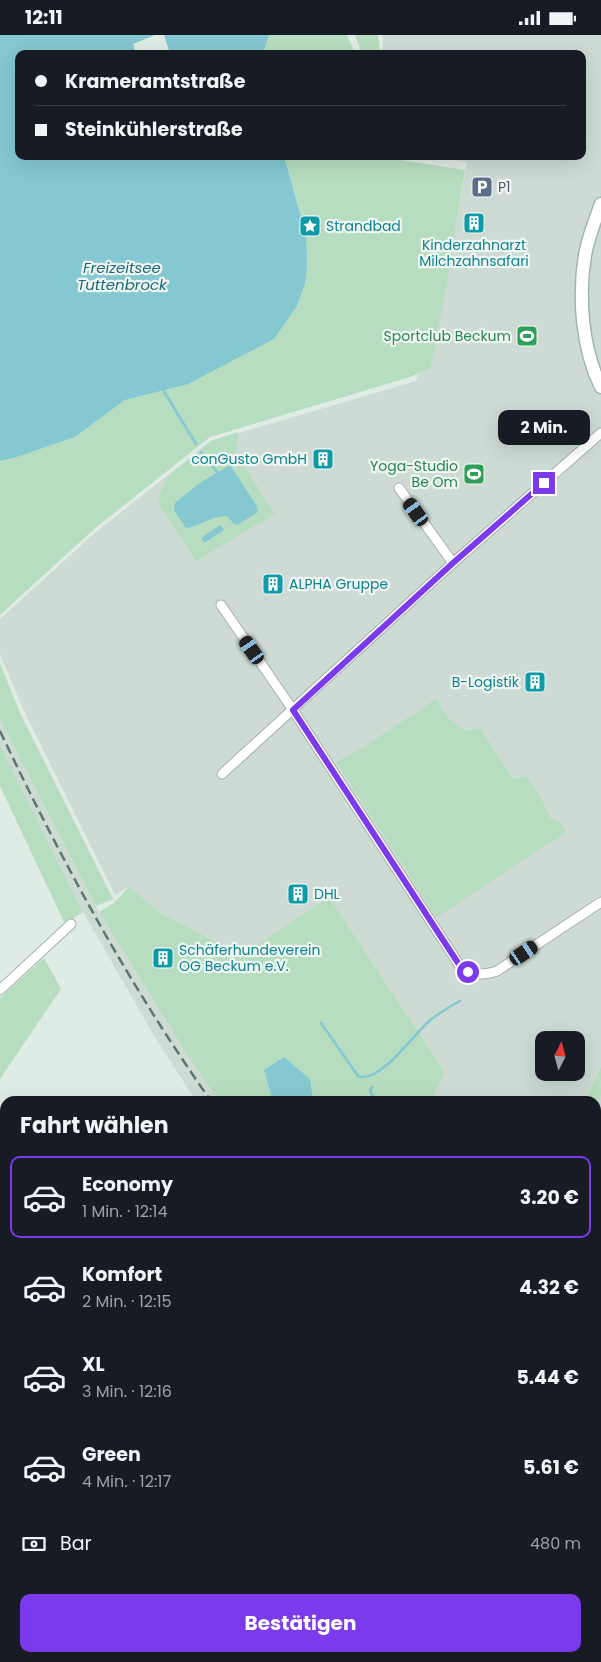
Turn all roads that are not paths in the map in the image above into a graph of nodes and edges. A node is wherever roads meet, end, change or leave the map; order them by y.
1 (601, 204) edge
2 (601, 387) edge
3 (601, 433) edge
4 (400, 488) dead end
5 (453, 563) junction
6 (221, 605) dead end
7 (293, 710) junction
8 (222, 775) dead end
9 (601, 902) edge
10 (71, 924) dead end
11 (0, 990) edge

1 - 2 street
3 - 5 street
4 - 5 street
5 - 7 street
6 - 7 street
7 - 8 street
7 - 9 street
10 - 11 street

